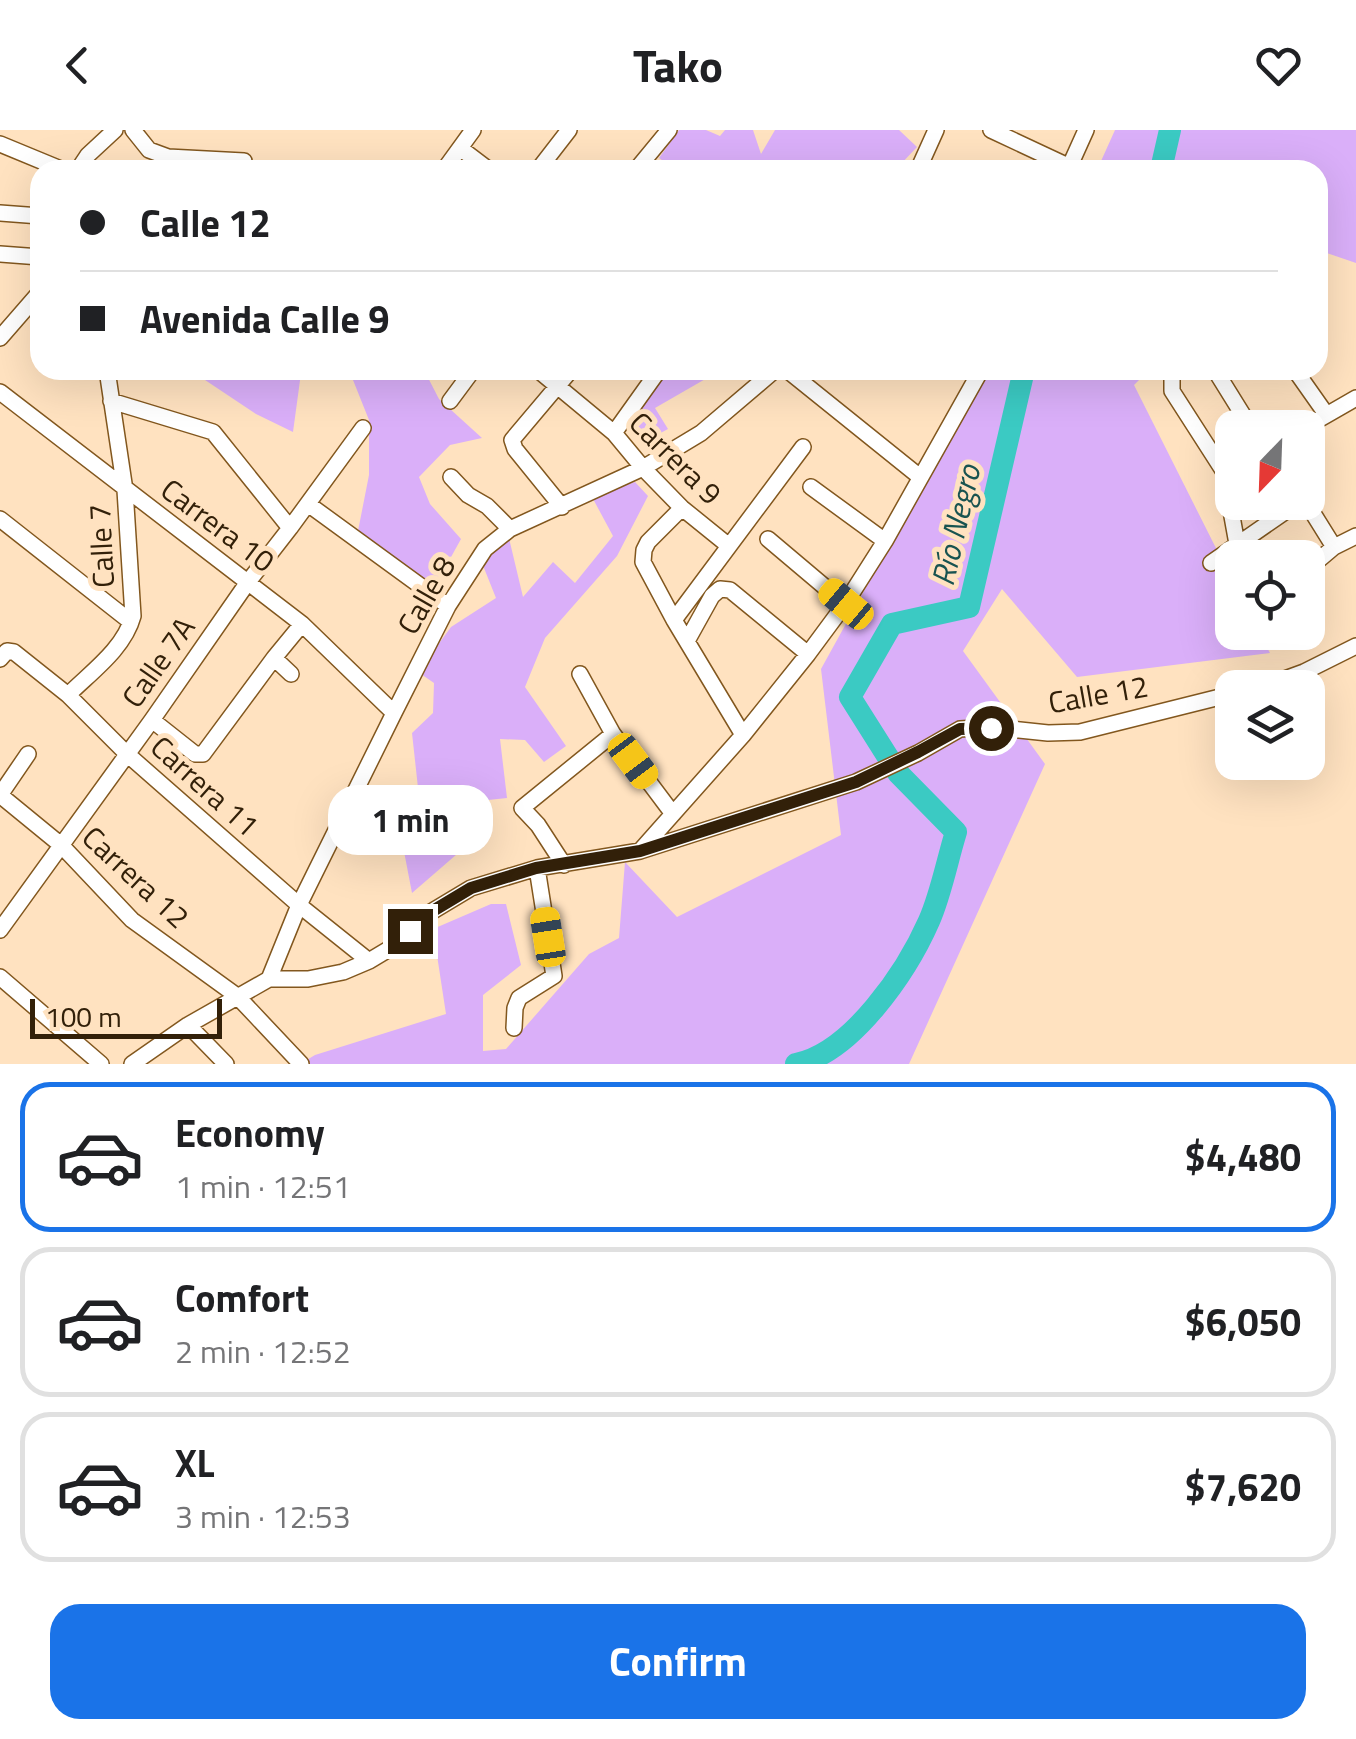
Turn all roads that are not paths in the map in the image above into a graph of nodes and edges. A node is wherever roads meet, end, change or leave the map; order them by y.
1 (116, 130) edge
2 (133, 130) edge
3 (473, 130) edge
4 (570, 130) edge
5 (669, 130) edge
6 (936, 130) edge
7 (991, 130) edge
8 (1086, 130) edge
9 (0, 144) edge
10 (460, 148) junction
11 (38, 160) edge
12 (84, 160) edge
13 (225, 160) edge
14 (451, 160) edge
15 (476, 160) edge
16 (546, 160) edge
17 (644, 160) edge
18 (922, 160) edge
19 (1053, 160) edge
20 (1073, 160) edge
21 (0, 213) edge
22 (30, 215) edge
23 (6, 254) edge
24 (0, 271) edge
25 (30, 304) edge
26 (0, 338) edge
27 (108, 380) edge
28 (466, 380) edge
29 (550, 380) edge
30 (562, 380) edge
31 (652, 380) edge
32 (763, 380) edge
33 (800, 380) edge
34 (975, 380) edge
35 (1172, 380) edge
36 (1221, 380) edge
37 (1302, 380) edge
38 (558, 386) junction
39 (0, 392) edge
40 (1356, 398) edge
41 (111, 401) junction
42 (450, 401) dead end
43 (1240, 410) edge
44 (1326, 414) joint
45 (363, 428) dead end
46 (614, 433) junction
47 (803, 447) dead end
48 (1215, 452) edge
49 (643, 468) junction
50 (451, 477) dead end
51 (920, 478) junction
52 (811, 487) dead end
53 (125, 490) junction
54 (308, 504) junction
55 (562, 507) junction
56 (682, 508) junction
57 (0, 519) edge
58 (1274, 520) edge
59 (1315, 520) edge
60 (290, 528) junction
61 (510, 529) junction
62 (1356, 536) edge
63 (768, 539) dead end
64 (1242, 540) edge
65 (884, 542) junction
66 (728, 546) junction
67 (1334, 548) junction
68 (1325, 555) edge
69 (1215, 560) edge
70 (1211, 563) dead end
71 (248, 582) junction
72 (846, 604) junction
73 (448, 606) junction
74 (674, 620) junction
75 (131, 622) junction
76 (302, 624) junction
77 (686, 640) junction
78 (1356, 646) edge
79 (808, 654) junction
80 (3, 655) edge
81 (274, 658) junction
82 (1308, 670) edge
83 (291, 674) dead end
84 (580, 674) dead end
85 (68, 695) junction
86 (1215, 698) edge
87 (394, 712) junction
88 (152, 720) junction
89 (613, 734) junction
90 (743, 735) junction
91 (28, 754) dead end
92 (127, 754) junction
93 (0, 795) edge
94 (673, 814) junction
95 (61, 845) junction
96 (640, 851) junction
97 (564, 865) junction
98 (536, 868) junction
99 (298, 906) junction
100 (0, 930) edge
101 (369, 961) junction
102 (0, 977) edge
103 (268, 979) junction
104 (238, 996) junction
105 (188, 1025) junction
106 (514, 1028) dead end
107 (101, 1064) edge
108 (132, 1064) edge
109 (226, 1064) edge
110 (300, 1064) edge

1 - 12 street
2 - 13 street
3 - 10 street
4 - 16 street
5 - 17 street
6 - 18 street
7 - 19 street
8 - 20 street
9 - 11 street
10 - 14 street
10 - 15 street
21 - 22 street
23 - 24 street
25 - 26 street
27 - 41 street, Calle 7
28 - 42 street
29 - 38 street, Carrera 9
30 - 38 street
31 - 46 street
32 - 49 street, Calle 8
33 - 51 street
34 - 51 street
35 - 48 street
36 - 43 street
37 - 44 street
38 - 46 street, Carrera 9
38 - 55 street
39 - 53 street, Carrera 10
40 - 44 street
41 - 53 street, Calle 7
41 - 60 street
45 - 54 street, Calle 7A
46 - 49 street, Carrera 9
47 - 66 street
49 - 55 street, Calle 8
49 - 56 street, Carrera 9
50 - 61 street
51 - 65 street
52 - 65 street
53 - 71 street, Carrera 10
53 - 75 street, Calle 7
54 - 60 street, Calle 7A
54 - 73 street
55 - 61 street, Calle 8
56 - 66 street, Carrera 9
56 - 74 street
57 - 75 street
58 - 64 street
59 - 67 street
60 - 71 street, Calle 7A
61 - 73 street, Calle 8
62 - 67 street
63 - 72 street
65 - 72 street
66 - 74 street
67 - 68 street
69 - 70 street
71 - 76 street, Carrera 10
71 - 88 street, Calle 7A
72 - 79 street
73 - 87 street, Calle 8
74 - 77 street
75 - 85 street, Calle 7
76 - 81 street
76 - 87 street, Carrera 10
77 - 79 street
77 - 90 street
78 - 82 street
79 - 90 street
80 - 85 street, Carrera 11
81 - 83 street
81 - 88 street
84 - 89 street
85 - 92 street, Carrera 11
86 - 96 street, Calle 12
87 - 99 street, Calle 8
88 - 92 street, Calle 7A
89 - 94 street
89 - 97 street
90 - 94 street
91 - 93 street
92 - 95 street, Calle 7A
92 - 99 street, Carrera 11
93 - 95 street, Carrera 12
94 - 96 street
95 - 100 street, Calle 7A
95 - 104 street, Carrera 12
96 - 97 street, Calle 12
97 - 98 street, Calle 12
98 - 101 street, Calle 12
98 - 106 street
99 - 101 street, Carrera 11
99 - 103 street, Calle 8
101 - 103 street, Calle 12
102 - 107 street
103 - 104 street
104 - 105 street
104 - 110 street, Carrera 12
105 - 108 street
105 - 109 street

